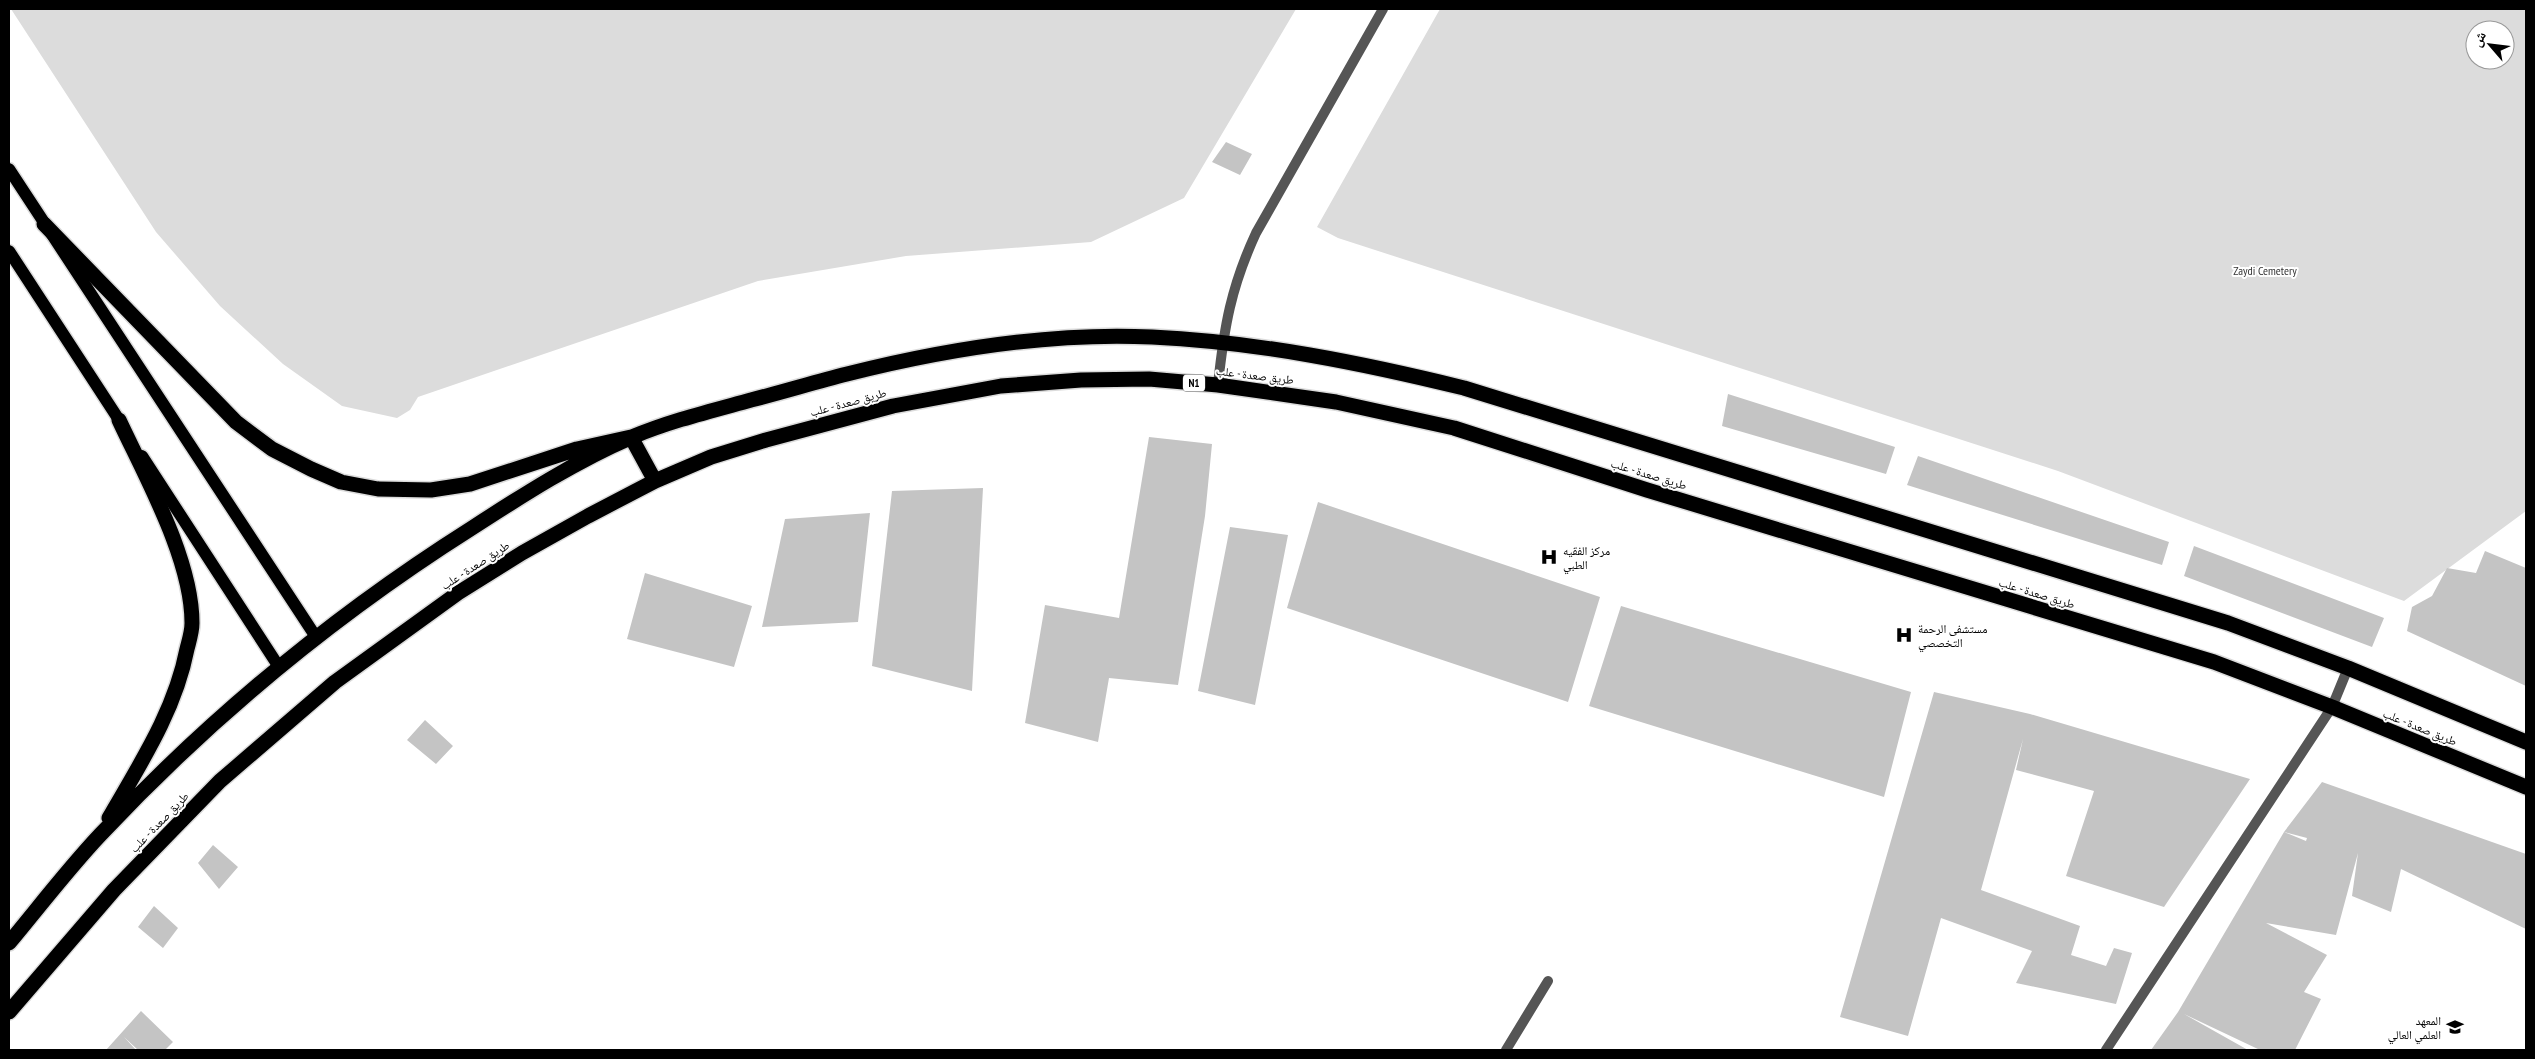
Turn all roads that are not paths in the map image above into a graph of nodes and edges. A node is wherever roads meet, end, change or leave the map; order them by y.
1 (1383, 9) edge
2 (9, 169) edge
3 (44, 224) junction
4 (9, 250) edge
5 (1222, 343) junction
6 (1218, 385) junction
7 (119, 420) junction
8 (631, 437) junction
9 (655, 481) junction
10 (316, 637) junction
11 (280, 667) junction
12 (2348, 668) junction
13 (2332, 707) junction
14 (2526, 742) edge
15 (2526, 787) edge
16 (99, 836) junction
17 (9, 942) edge
18 (1548, 981) dead end
19 (9, 1012) edge
20 (1506, 1050) edge
21 (2106, 1050) edge

1 - 5 street
2 - 3 main road
3 - 8 highway
3 - 10 main road
4 - 7 main road
5 - 6 street
5 - 8 highway
5 - 12 highway
6 - 9 highway, طريق صعدة - علب / N1
6 - 13 highway, طريق صعدة - علب / N1
7 - 11 main road
7 - 16 highway
8 - 9 highway
8 - 10 highway
9 - 19 highway, طريق صعدة - علب / N1
10 - 11 highway
11 - 16 highway
12 - 13 street
12 - 14 highway
13 - 15 highway, طريق صعدة - علب / N1
13 - 21 street
16 - 17 highway
18 - 20 street

